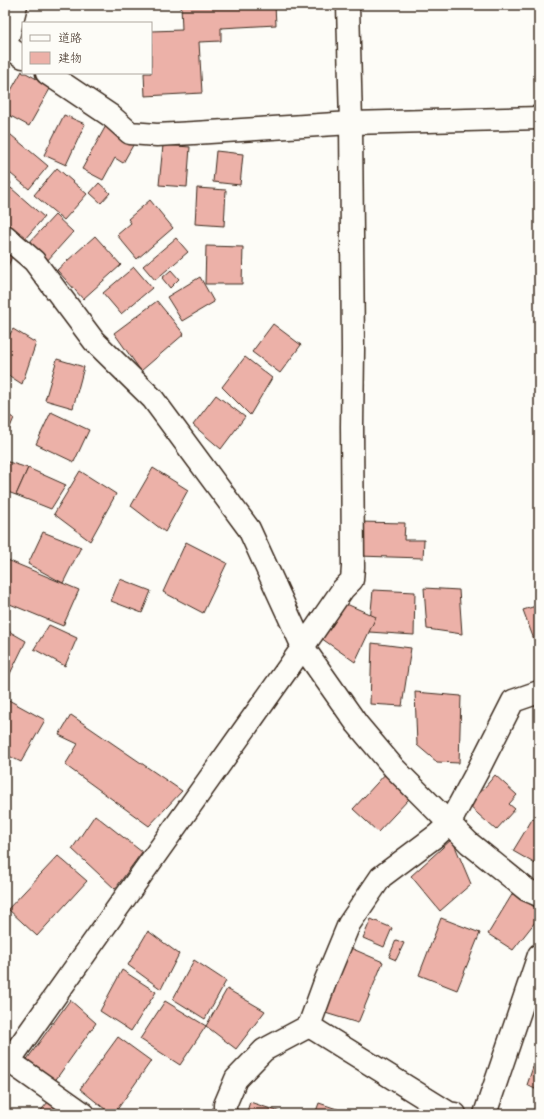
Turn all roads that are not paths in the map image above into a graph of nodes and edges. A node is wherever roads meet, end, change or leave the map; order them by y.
1 (16, 5) edge
2 (348, 5) edge
3 (11, 51) edge
4 (48, 74) edge
5 (539, 118) edge
6 (351, 123) junction
7 (5, 236) edge
8 (304, 647) junction
9 (539, 692) edge
10 (449, 824) junction
11 (539, 894) edge
12 (539, 955) edge
13 (309, 1026) junction
14 (7, 1061) edge
15 (84, 1114) edge
16 (225, 1114) edge
17 (455, 1114) edge
18 (485, 1114) edge

1 - 3 street
2 - 6 street
4 - 6 street
5 - 6 street
6 - 8 street
7 - 8 street
8 - 10 street
8 - 14 street
9 - 10 street
10 - 11 street
10 - 13 street
12 - 18 street
13 - 16 street
13 - 17 street
14 - 15 street

